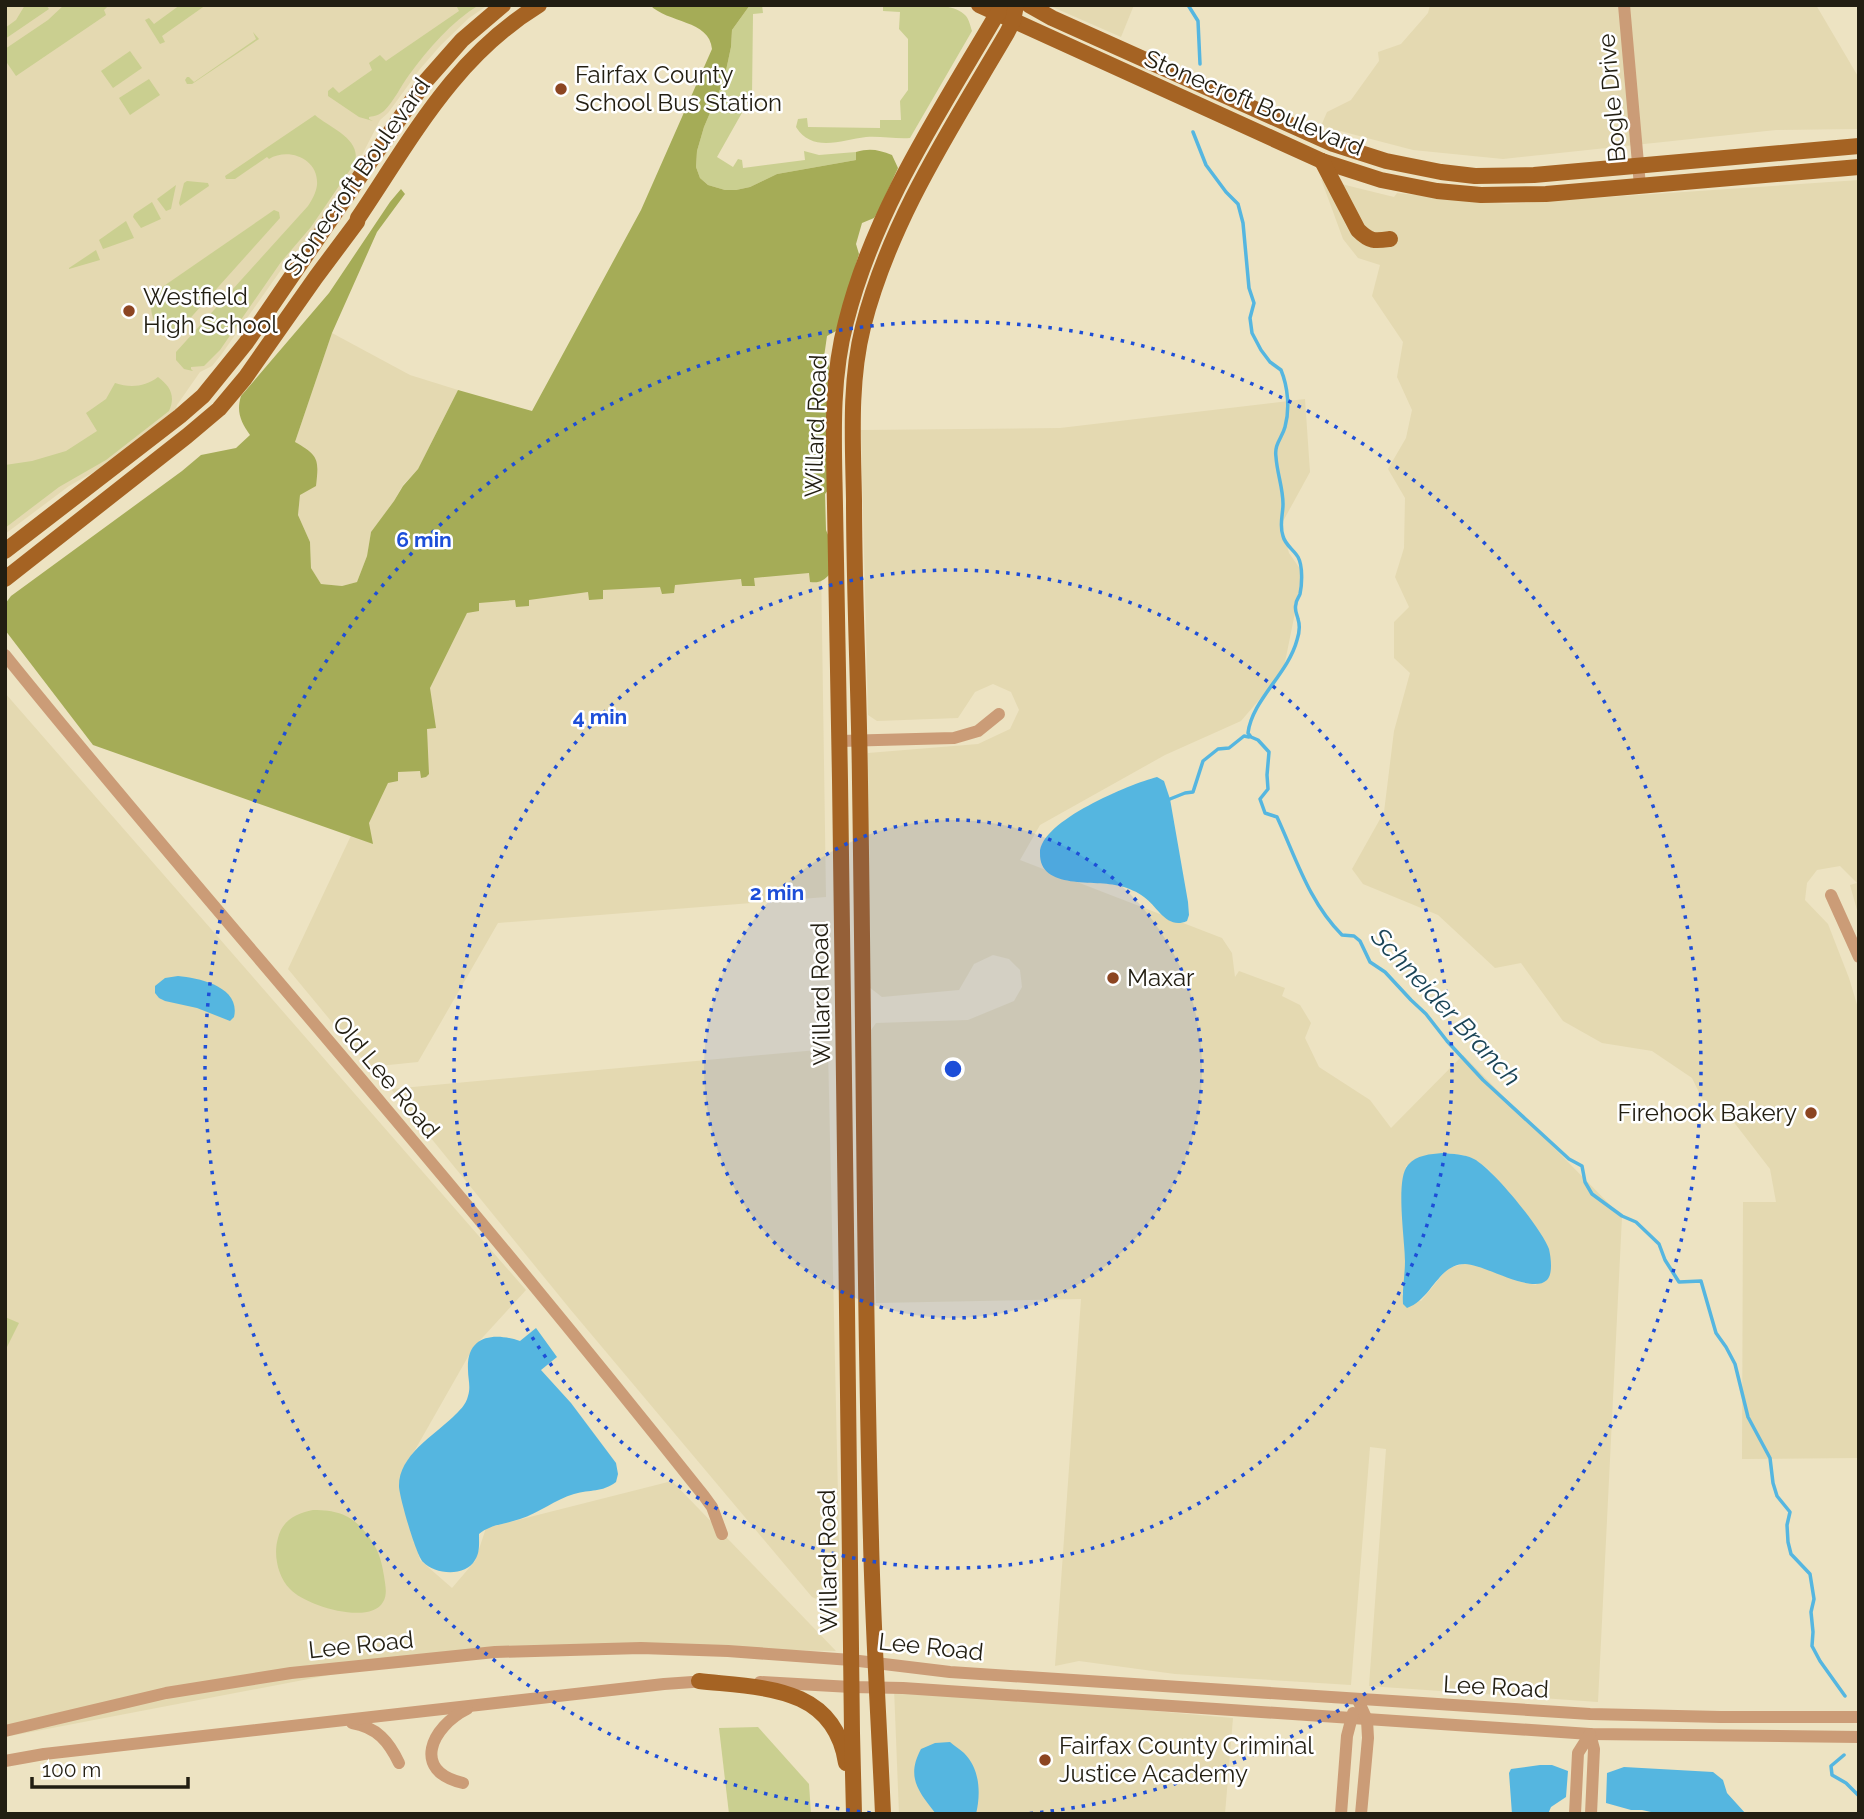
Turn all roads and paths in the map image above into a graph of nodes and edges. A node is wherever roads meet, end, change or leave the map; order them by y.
1 (503, 5) edge
2 (539, 5) edge
3 (979, 5) edge
4 (1029, 5) edge
5 (1624, 5) edge
6 (1002, 10) edge
7 (1014, 13) edge
8 (1859, 146) edge
9 (1321, 161) junction
10 (1639, 165) junction
11 (1859, 167) edge
12 (1640, 186) junction
13 (1390, 239) dead end
14 (5, 551) edge
15 (5, 579) edge
16 (5, 655) edge
17 (999, 714) dead end
18 (860, 740) junction
19 (839, 741) junction
20 (1831, 895) dead end
21 (1859, 957) edge
22 (722, 1534) dead end
23 (851, 1660) junction
24 (875, 1662) junction
25 (699, 1681) junction
26 (851, 1687) junction
27 (877, 1688) junction
28 (1358, 1700) junction
29 (473, 1706) junction
30 (1859, 1717) edge
31 (1351, 1719) junction
32 (1367, 1720) junction
33 (334, 1721) junction
34 (5, 1731) edge
35 (1590, 1734) junction
36 (1859, 1737) edge
37 (5, 1761) edge
38 (400, 1763) dead end
39 (463, 1783) dead end
40 (854, 1814) edge
41 (883, 1814) edge
42 (1341, 1814) edge
43 (1361, 1814) edge
44 (1575, 1814) edge
45 (1591, 1814) edge

1 - 14 main road, Stonecroft Boulevard
2 - 15 main road, Stonecroft Boulevard
3 - 6 main road, Stonecroft Boulevard
4 - 10 main road, Stonecroft Boulevard
5 - 10 street, Bogle Drive
6 - 7 main road, Stonecroft Boulevard
6 - 19 main road, Willard Road
7 - 9 main road, Stonecroft Boulevard
7 - 18 main road, Willard Road
8 - 10 main road, Stonecroft Boulevard
9 - 12 main road, Stonecroft Boulevard
9 - 13 main road
10 - 12 street, Bogle Drive
11 - 12 main road, Stonecroft Boulevard
16 - 22 street, Old Lee Road
17 - 18 street
18 - 19 street
18 - 24 main road, Willard Road
19 - 23 main road, Willard Road
20 - 21 street
23 - 24 street, Lee Road
23 - 26 main road, Willard Road
23 - 34 street, Lee Road
24 - 27 main road, Willard Road
24 - 28 street, Lee Road
25 - 26 street, Lee Road
25 - 29 street, Lee Road
25 - 40 main road
26 - 27 street, Lee Road
26 - 40 main road, Willard Road
27 - 31 street, Lee Road
27 - 41 main road, Willard Road
28 - 30 street, Lee Road
28 - 31 street
28 - 32 street
29 - 33 street, Lee Road
29 - 39 street
31 - 32 street, Lee Road
31 - 42 street
32 - 35 street, Lee Road
32 - 43 street
33 - 37 street, Lee Road
33 - 38 street
35 - 36 street, Lee Road
35 - 44 street
35 - 45 street

